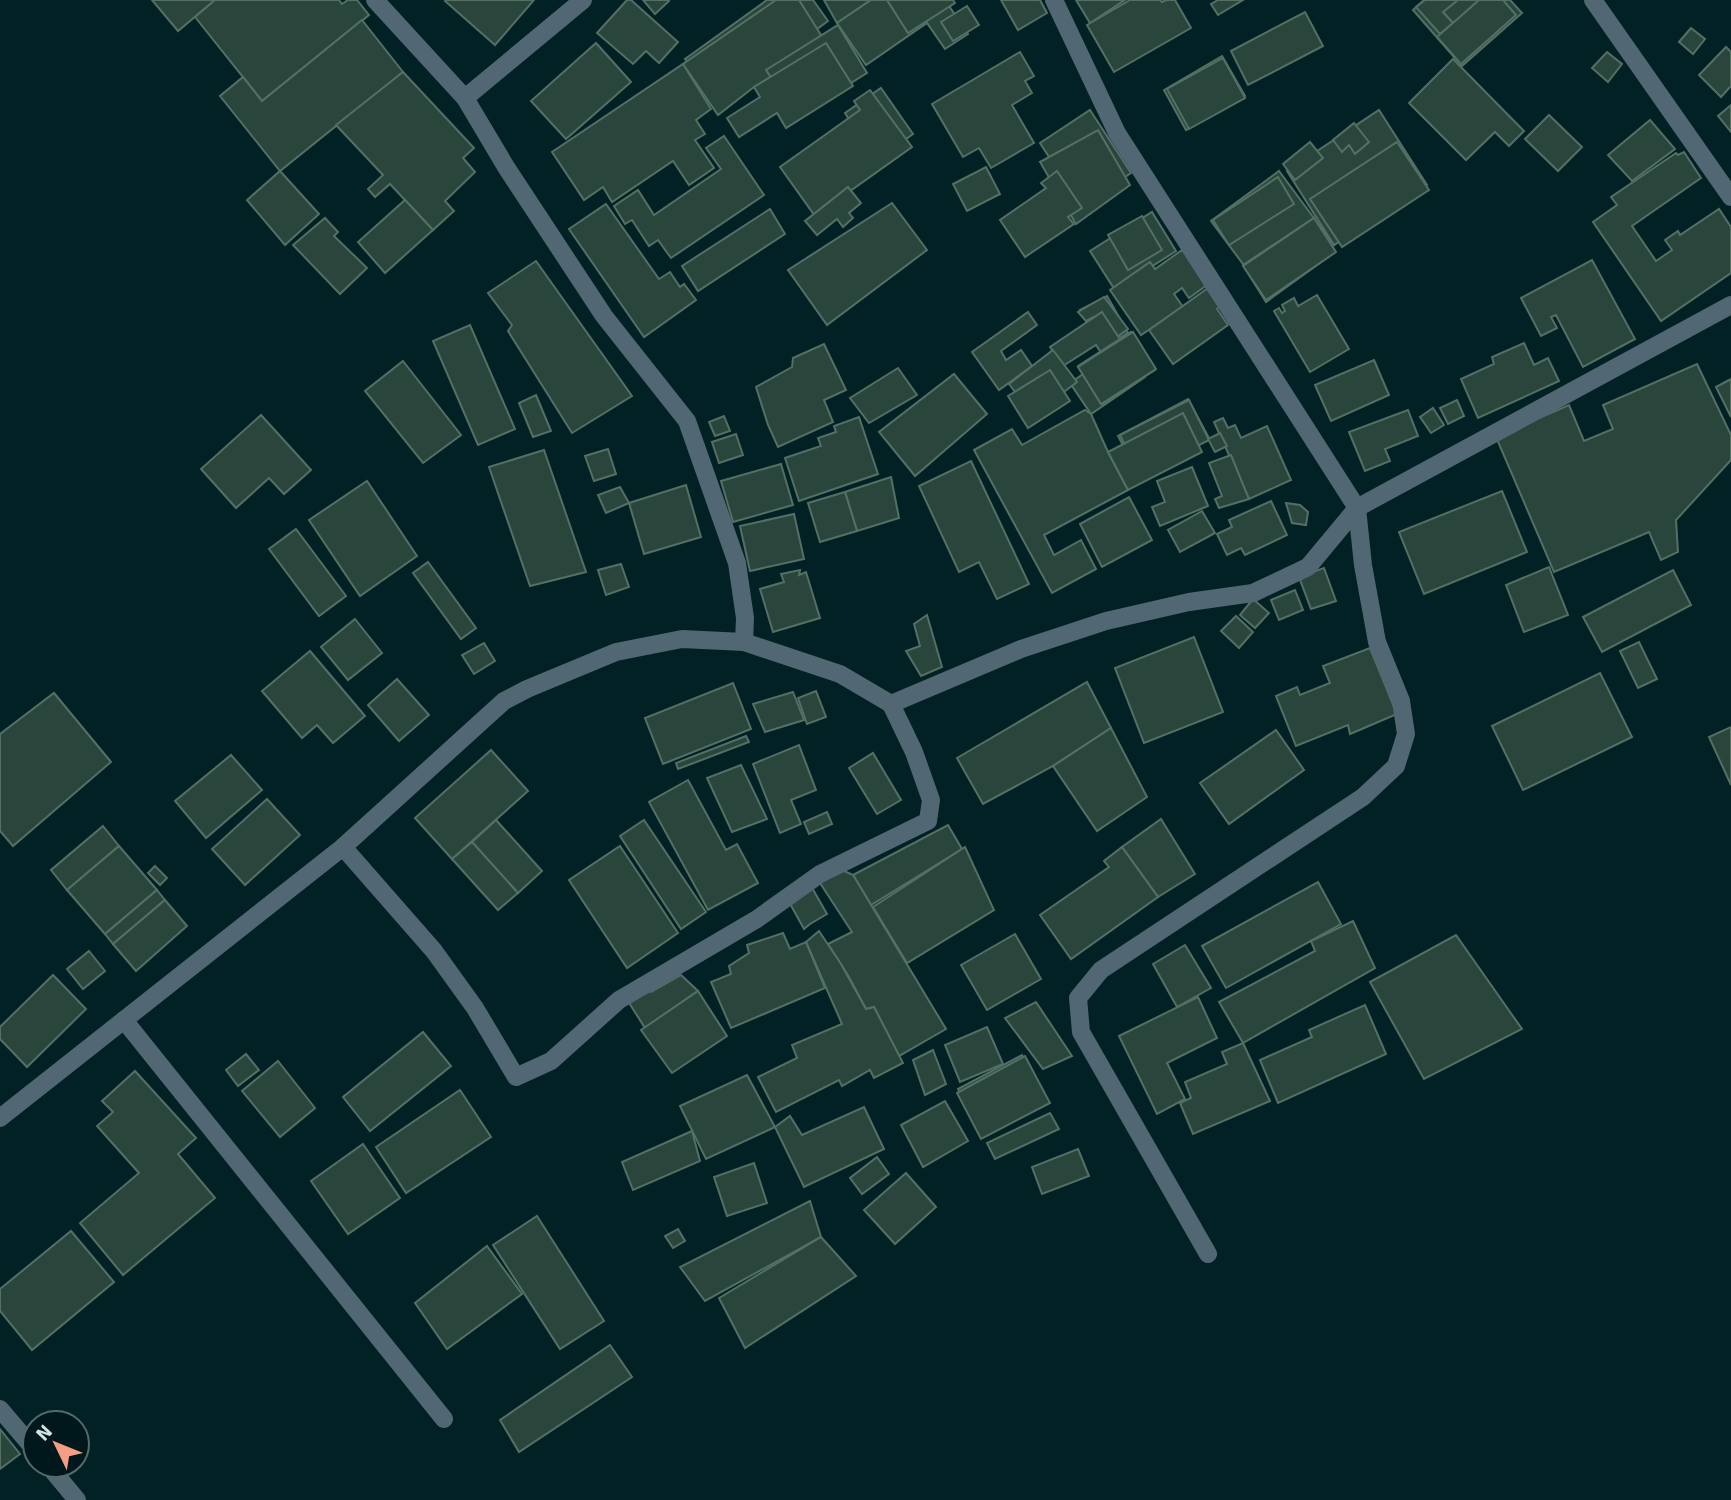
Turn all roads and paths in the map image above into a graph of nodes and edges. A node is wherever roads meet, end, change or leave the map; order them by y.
1 (375, 0) edge
2 (583, 0) edge
3 (1054, 0) edge
4 (1593, 0) edge
5 (465, 98) junction
6 (1731, 197) edge
7 (1731, 305) edge
8 (1357, 508) junction
9 (744, 642) junction
10 (891, 704) junction
11 (343, 847) junction
12 (124, 1020) junction
13 (0, 1118) edge
14 (1208, 1254) dead end
15 (0, 1409) edge
16 (444, 1419) dead end
17 (21, 1434) edge
18 (60, 1479) edge
19 (78, 1500) edge

1 - 5 street
2 - 5 street
3 - 8 street
4 - 6 street
5 - 9 street
7 - 8 street
8 - 10 street
8 - 14 street
9 - 10 street
9 - 11 street
10 - 11 street
11 - 12 street
12 - 13 street
12 - 16 street
15 - 17 street
18 - 19 street

